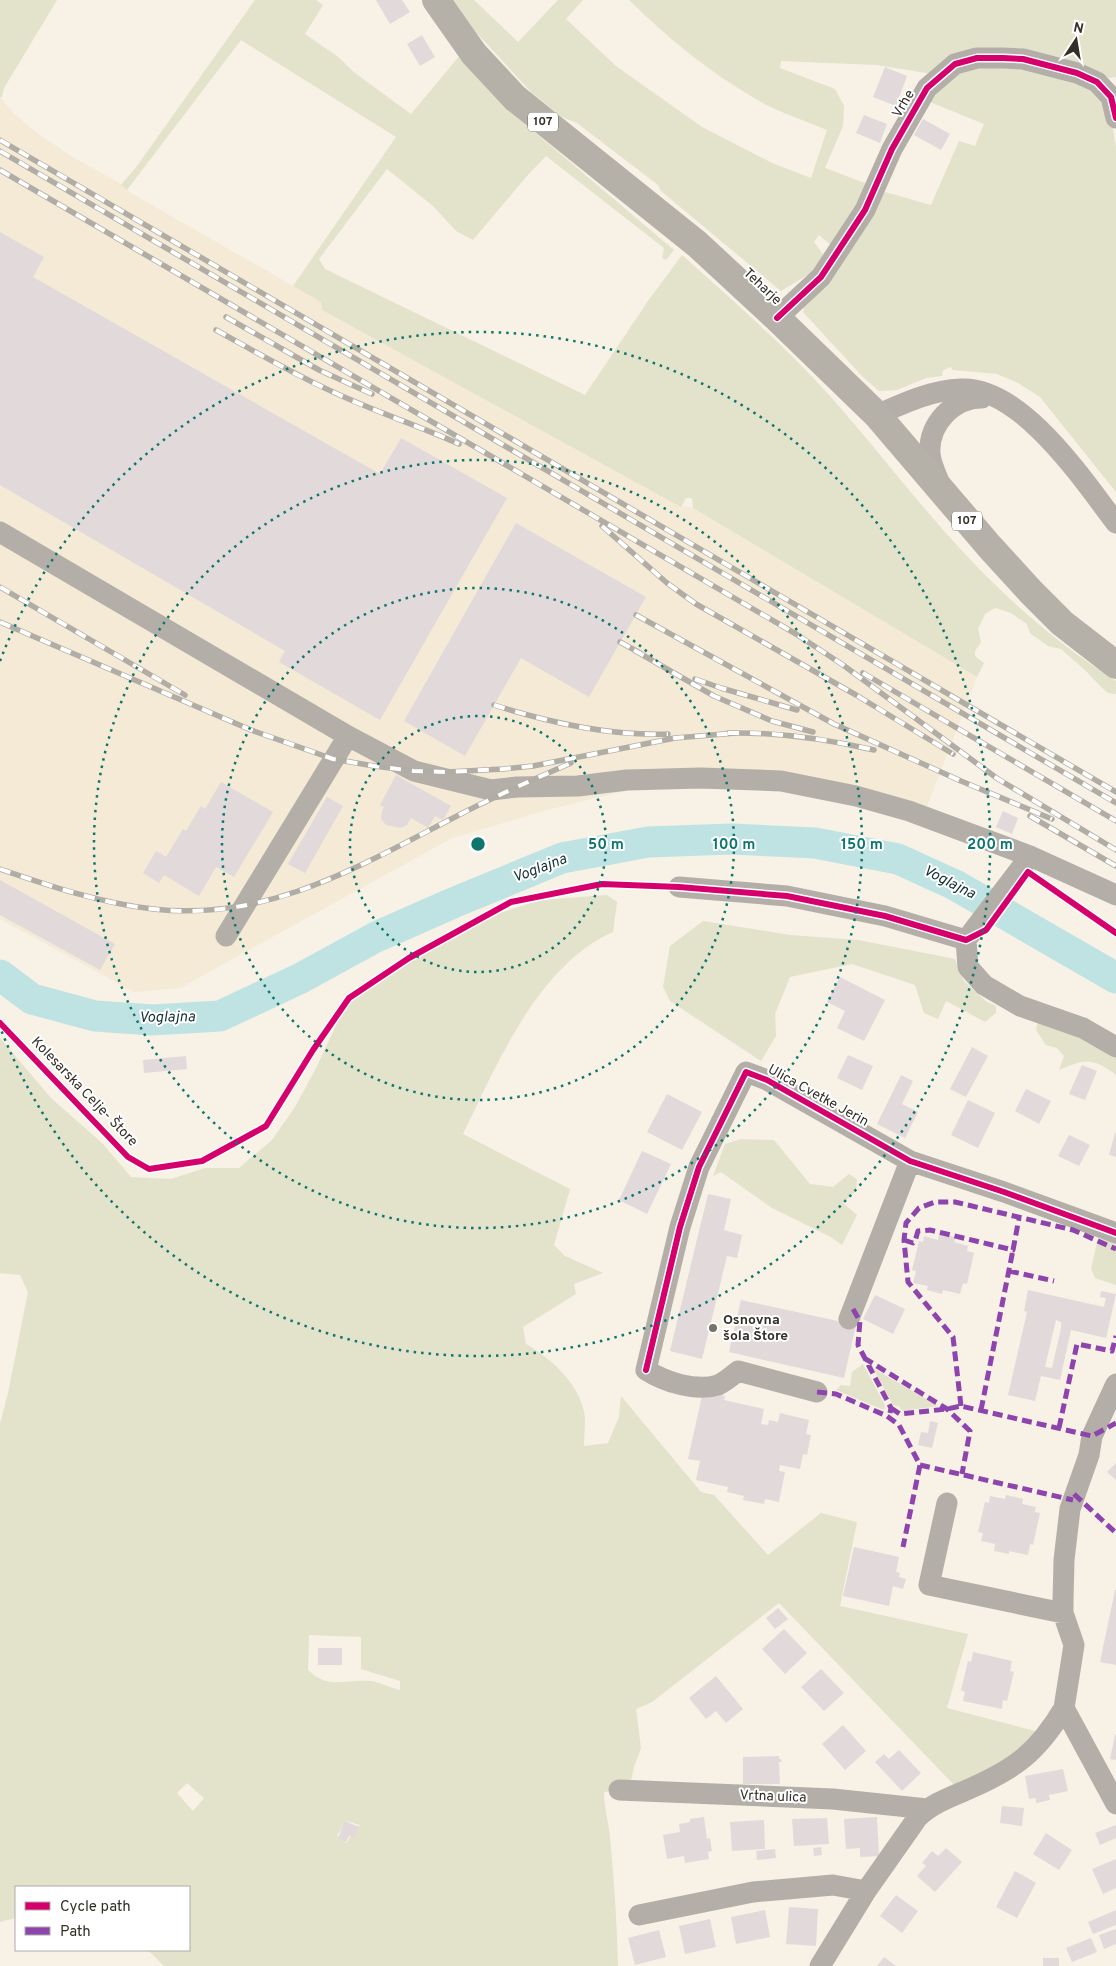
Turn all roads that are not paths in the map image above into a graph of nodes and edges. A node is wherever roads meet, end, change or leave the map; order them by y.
1 (436, 0) edge
2 (1116, 118) edge
3 (776, 318) junction
4 (1002, 401) junction
5 (877, 414) junction
6 (943, 493) junction
7 (1116, 522) edge
8 (0, 532) edge
9 (1116, 666) edge
10 (348, 736) junction
11 (1030, 856) junction
12 (679, 887) dead end
13 (1116, 895) edge
14 (226, 936) dead end
15 (966, 940) junction
16 (1116, 1047) edge
17 (910, 1161) junction
18 (1116, 1233) edge
19 (849, 1319) dead end
20 (1116, 1384) edge
21 (817, 1392) dead end
22 (947, 1503) dead end
23 (1064, 1614) junction
24 (1064, 1708) junction
25 (619, 1790) dead end
26 (1114, 1797) edge
27 (926, 1809) junction
28 (866, 1891) junction
29 (639, 1914) dead end
30 (820, 1966) edge

1 - 3 main road, Teharje / 107
2 - 3 street, Vrhe
3 - 5 main road, Teharje / 107
4 - 5 street
4 - 6 street
4 - 7 street
5 - 6 main road, 107
6 - 9 main road, 107
8 - 10 street
10 - 11 street
10 - 14 street
11 - 13 street
11 - 15 street
12 - 15 street
15 - 16 street
17 - 18 street, Ulica Cvetke Jerin
17 - 19 street
17 - 21 street, Ulica Cvetke Jerin
20 - 23 street
22 - 23 street
23 - 24 street
24 - 26 street
24 - 27 street
25 - 27 street, Vrtna ulica
27 - 28 street
28 - 29 street
28 - 30 street

